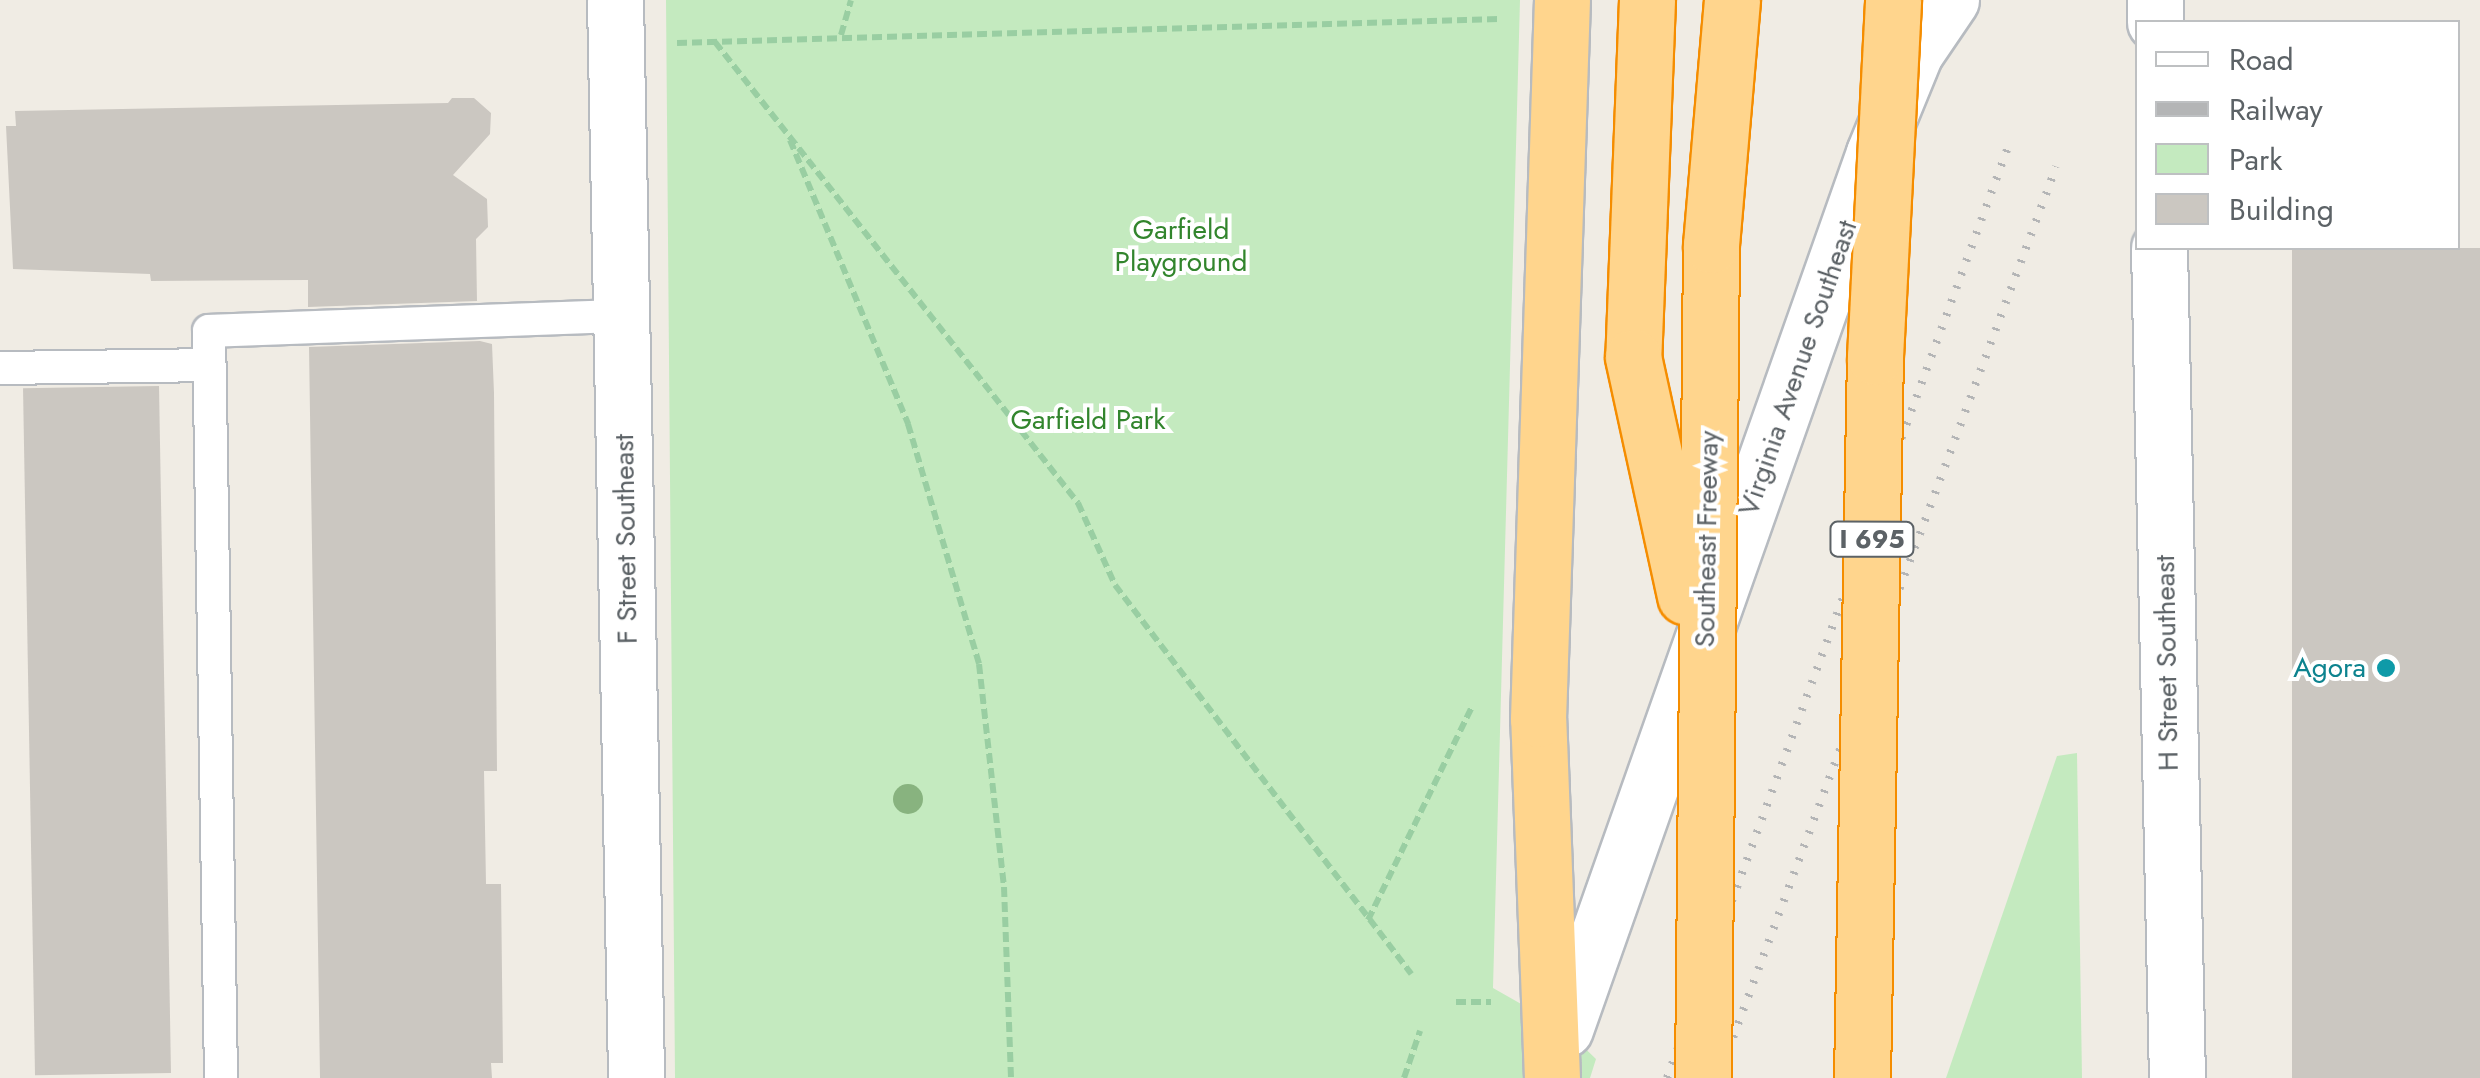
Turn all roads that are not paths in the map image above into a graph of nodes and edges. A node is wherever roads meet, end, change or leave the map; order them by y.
1 (615, 0) edge
2 (1562, 0) edge
3 (1647, 0) edge
4 (1732, 0) edge
5 (1893, 0) edge
6 (1951, 0) edge
7 (2159, 250) edge
8 (622, 316) junction
9 (210, 364) junction
10 (0, 368) edge
11 (1706, 688) junction
12 (1559, 1054) edge
13 (220, 1078) edge
14 (636, 1078) edge
15 (1703, 1078) edge
16 (1862, 1078) edge
17 (2176, 1078) edge

1 - 8 street, F Street Southeast
2 - 12 highway
3 - 11 highway, bridge
4 - 11 highway, Southeast Freeway, bridge
5 - 16 highway, I 695, bridge
6 - 12 street, Virginia Avenue Southeast
7 - 17 street, H Street Southeast
8 - 9 lane
8 - 14 street, F Street Southeast
9 - 10 lane
9 - 13 lane
11 - 15 highway, Southeast Freeway, bridge

